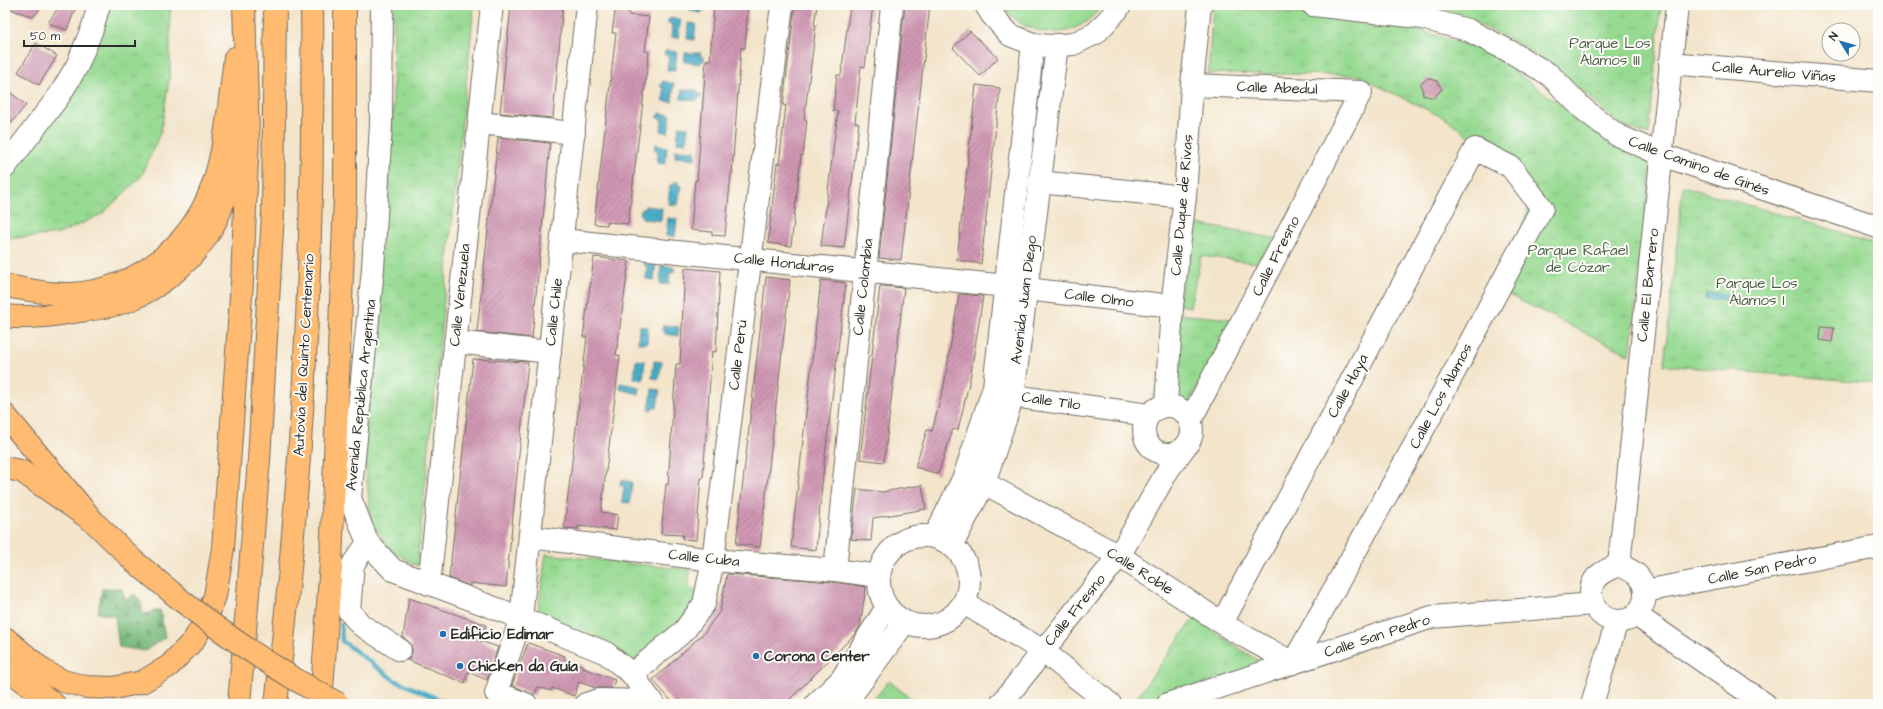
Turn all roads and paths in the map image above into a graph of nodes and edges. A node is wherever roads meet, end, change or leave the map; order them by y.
1 (99, 5) edge
2 (236, 5) edge
3 (244, 5) edge
4 (274, 5) edge
5 (312, 5) edge
6 (345, 5) edge
7 (382, 5) edge
8 (492, 5) edge
9 (587, 5) edge
10 (782, 5) edge
11 (892, 5) edge
12 (986, 5) edge
13 (1120, 5) edge
14 (1200, 5) edge
15 (1313, 5) edge
16 (1677, 5) edge
17 (1034, 44) junction
18 (1057, 45) junction
19 (235, 58) junction
20 (1670, 63) junction
21 (1878, 81) edge
22 (1192, 85) junction
23 (1361, 92) joint
24 (479, 123) junction
25 (574, 133) junction
26 (1475, 149) joint
27 (1662, 155) junction
28 (5, 167) edge
29 (1039, 182) junction
30 (1185, 197) junction
31 (1878, 227) edge
32 (562, 240) junction
33 (750, 260) junction
34 (865, 272) junction
35 (5, 286) edge
36 (1016, 288) junction
37 (1172, 306) junction
38 (5, 316) edge
39 (455, 342) junction
40 (550, 352) junction
41 (1013, 396) junction
42 (5, 415) edge
43 (1153, 418) junction
44 (1190, 421) junction
45 (5, 433) edge
46 (30, 446) junction
47 (1184, 448) junction
48 (5, 468) edge
49 (984, 482) junction
50 (94, 522) junction
51 (530, 537) junction
52 (944, 541) junction
53 (368, 543) junction
54 (1878, 547) edge
55 (1119, 556) junction
56 (713, 560) junction
57 (1618, 565) junction
58 (835, 570) junction
59 (879, 576) junction
60 (429, 584) junction
61 (1645, 591) junction
62 (964, 603) junction
63 (1593, 604) junction
64 (887, 607) junction
65 (521, 618) junction
66 (1627, 618) junction
67 (905, 622) junction
68 (1222, 623) junction
69 (5, 638) edge
70 (400, 650) dead end
71 (1043, 651) junction
72 (1293, 663) junction
73 (5, 667) edge
74 (632, 674) junction
75 (653, 703) edge
76 (54, 704) edge
77 (239, 704) edge
78 (276, 704) edge
79 (321, 704) edge
80 (339, 704) edge
81 (526, 704) edge
82 (586, 704) edge
83 (816, 704) edge
84 (841, 704) edge
85 (1001, 704) edge
86 (1110, 704) edge
87 (1168, 704) edge
88 (1592, 704) edge
89 (1765, 704) edge

1 - 28 street
2 - 19 main road
3 - 69 main road
4 - 77 main road
5 - 78 main road, Autovía del Quinto Centenario
6 - 79 main road
7 - 53 street, Avenida República Argentina
8 - 24 street, Calle Venezuela
9 - 25 street, Calle Chile
10 - 33 street, Calle Perú
11 - 34 street, Calle Colombia
12 - 17 street
13 - 18 street
14 - 22 street, Calle Duque de Rivas
15 - 27 street, Calle Camino de Ginés
16 - 20 street, Calle El Barrero
17 - 18 street
17 - 36 street, Avenida Juan Diego
18 - 29 street, Avenida Juan Diego
19 - 35 main road
19 - 38 main road
20 - 21 street, Calle Aurelio Viñas
20 - 27 street, Calle El Barrero
22 - 23 street, Calle Abedul
22 - 30 street, Calle Duque de Rivas
23 - 44 street, Calle Fresno
24 - 25 street
24 - 39 street, Calle Venezuela
25 - 32 street, Calle Chile
26 - 68 street, Calle Haya
26 - 72 street, Calle Los Álamos
27 - 31 street, Calle Camino de Ginés
27 - 57 street, Calle El Barrero
29 - 30 street
29 - 36 street, Avenida Juan Diego
30 - 37 street, Calle Duque de Rivas
32 - 33 street, Calle Honduras
32 - 40 street, Calle Chile
33 - 34 street, Calle Honduras
33 - 56 street, Calle Perú
34 - 36 street, Calle Honduras
34 - 58 street, Calle Colombia
36 - 37 street, Calle Olmo
36 - 41 street, Avenida Juan Diego
36 - 52 street, Avenida Juan Diego
37 - 43 street, Calle Duque de Rivas
39 - 40 street
39 - 60 street, Calle Venezuela
40 - 51 street, Calle Chile
41 - 43 street, Calle Tilo
41 - 49 street, Avenida Juan Diego
42 - 46 main road
43 - 44 street
43 - 47 street
44 - 47 street
45 - 46 main road
46 - 50 main road
47 - 55 street, Calle Fresno
48 - 50 main road
49 - 52 street, Avenida Juan Diego
49 - 55 street, Calle Roble
50 - 80 main road, bridge
51 - 56 street, Calle Cuba
51 - 65 street, Calle Chile
52 - 59 street
52 - 62 street
53 - 60 street, Avenida República Argentina
53 - 70 street
54 - 61 street, Calle San Pedro
55 - 68 street, Calle Roble
55 - 71 street, Calle Fresno
56 - 58 street, Calle Cuba
56 - 74 street, Calle Perú
57 - 61 street
57 - 63 street
58 - 59 street, Calle Cuba
59 - 64 street
60 - 65 street, Avenida República Argentina
61 - 66 street
62 - 67 street
62 - 71 street
63 - 66 street
63 - 72 street, Calle San Pedro
64 - 67 street
64 - 83 street
65 - 74 street, Avenida República Argentina
65 - 81 street, Calle Chile
66 - 88 street
66 - 89 street
67 - 84 street
68 - 72 street, Calle Roble
71 - 85 street, Calle Fresno
71 - 86 street
72 - 87 street, Calle San Pedro
73 - 76 main road
74 - 75 street, Avenida República Argentina
75 - 82 street

